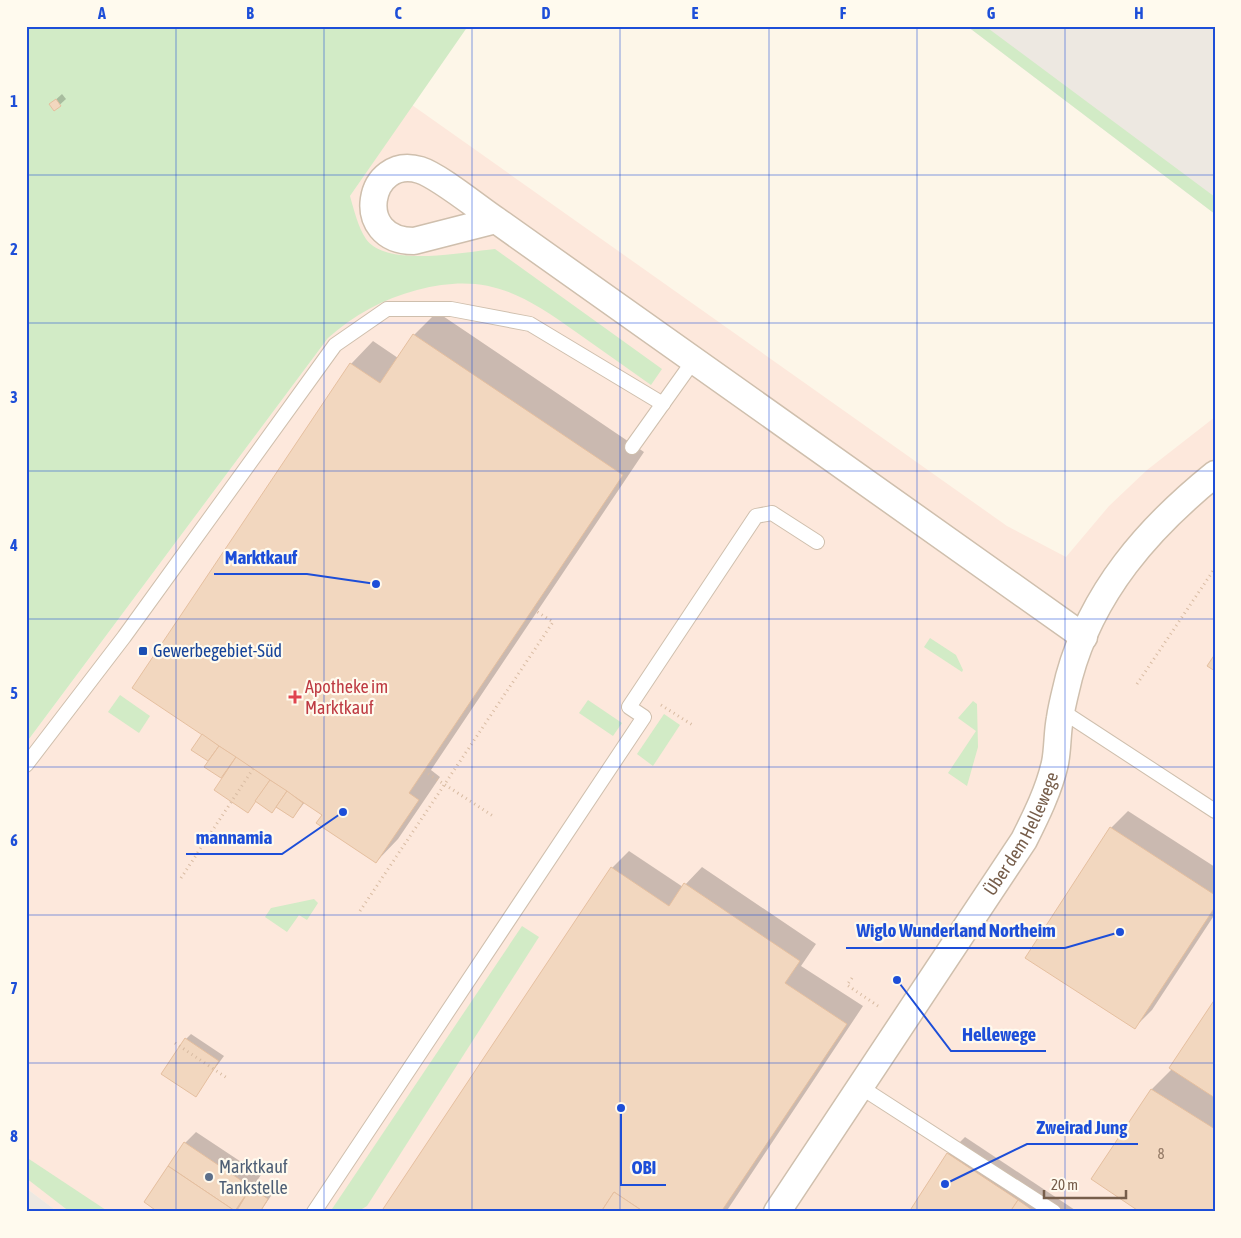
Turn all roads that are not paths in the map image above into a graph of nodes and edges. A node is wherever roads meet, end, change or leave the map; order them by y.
1 (496, 220) dead end
2 (694, 360) junction
3 (663, 404) junction
4 (632, 447) dead end
5 (1215, 474) edge
6 (817, 542) dead end
7 (1084, 636) junction
8 (1062, 711) junction
9 (26, 765) edge
10 (1215, 810) edge
11 (860, 1086) junction
12 (314, 1212) edge
13 (777, 1212) edge
14 (1054, 1212) edge

1 - 2 street
2 - 3 lane
2 - 7 street
3 - 4 lane
3 - 9 lane
5 - 7 street, Über dem Hellewege
6 - 12 lane
7 - 8 street, Über dem Hellewege
8 - 10 lane
8 - 11 street, Über dem Hellewege
11 - 13 street, Über dem Hellewege
11 - 14 lane

